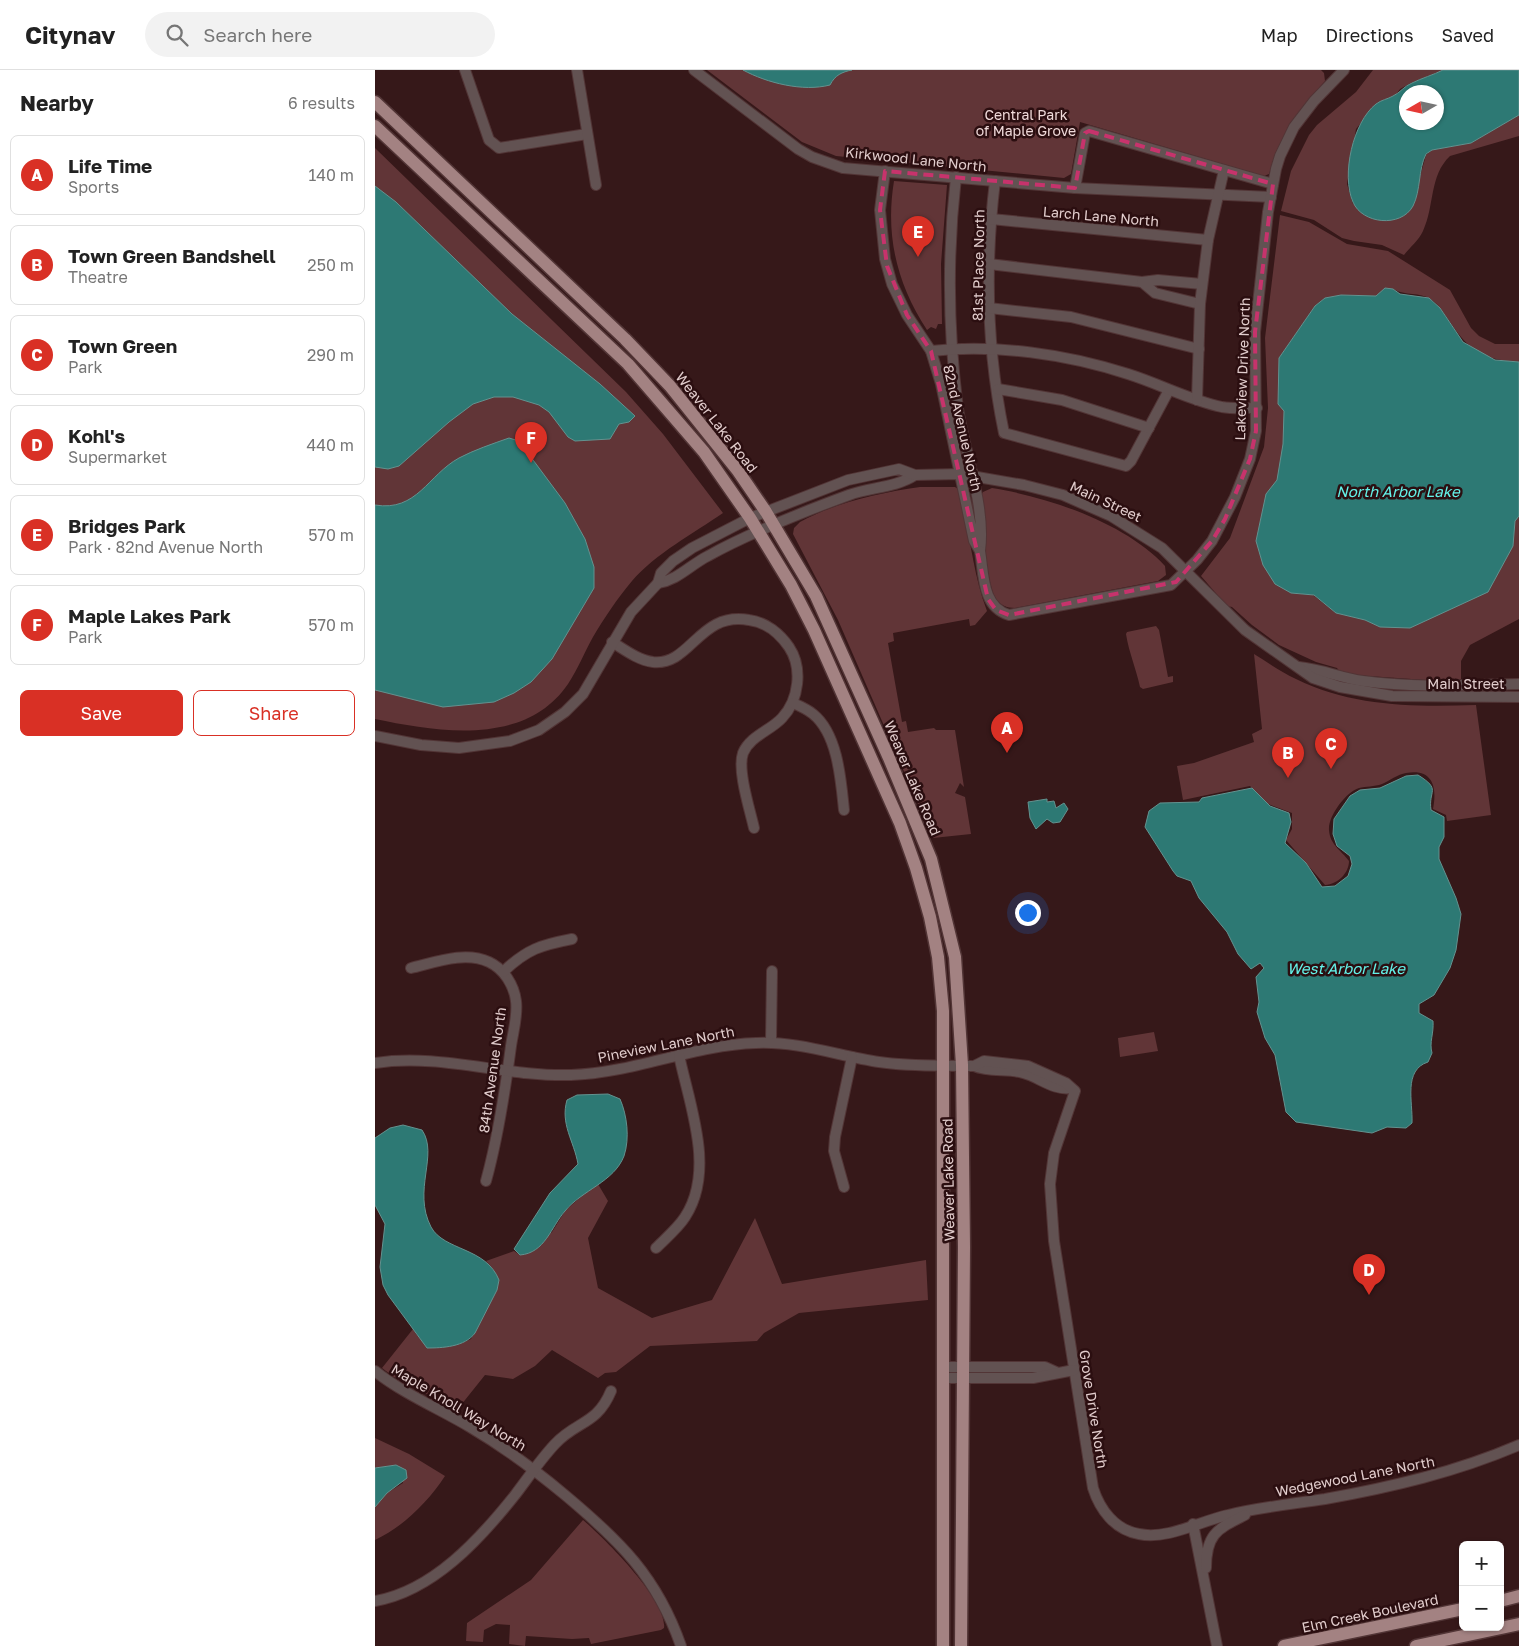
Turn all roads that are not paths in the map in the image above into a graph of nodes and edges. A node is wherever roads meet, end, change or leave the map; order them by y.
1 (465, 70) edge
2 (577, 70) edge
3 (694, 70) edge
4 (1340, 71) edge
5 (375, 102) edge
6 (375, 126) edge
7 (587, 134) junction
8 (1224, 170) junction
9 (885, 171) junction
10 (956, 177) junction
11 (995, 181) junction
12 (1273, 184) junction
13 (596, 185) dead end
14 (1075, 188) junction
15 (1217, 194) junction
16 (1271, 197) junction
17 (991, 220) junction
18 (1208, 240) junction
19 (989, 264) junction
20 (1142, 282) junction
21 (1202, 284) junction
22 (1200, 304) junction
23 (989, 308) junction
24 (951, 348) junction
25 (992, 349) junction
26 (1199, 349) junction
27 (931, 351) junction
28 (998, 389) junction
29 (1169, 390) junction
30 (1197, 400) junction
31 (1257, 408) junction
32 (1149, 428) junction
33 (960, 474) junction
34 (915, 475) junction
35 (972, 476) junction
36 (766, 512) junction
37 (750, 518) junction
38 (775, 526) junction
39 (759, 533) junction
40 (980, 551) junction
41 (1186, 570) junction
42 (658, 583) junction
43 (1002, 613) joint
44 (612, 642) junction
45 (1298, 667) junction
46 (1519, 684) edge
47 (1519, 696) edge
48 (793, 703) junction
49 (375, 736) edge
50 (844, 810) dead end
51 (754, 828) dead end
52 (572, 939) dead end
53 (411, 968) dead end
54 (772, 971) dead end
55 (503, 972) junction
56 (771, 1042) junction
57 (679, 1055) junction
58 (852, 1057) junction
59 (375, 1063) edge
60 (945, 1066) junction
61 (968, 1066) junction
62 (508, 1070) junction
63 (1073, 1090) joint
64 (486, 1181) dead end
65 (844, 1187) dead end
66 (656, 1248) dead end
67 (1074, 1370) junction
68 (375, 1371) edge
69 (944, 1372) junction
70 (962, 1372) junction
71 (611, 1391) dead end
72 (1519, 1445) edge
73 (533, 1470) junction
74 (1254, 1510) junction
75 (1193, 1524) junction
76 (1206, 1589) junction
77 (1519, 1596) edge
78 (1504, 1600) edge
79 (375, 1601) edge
80 (1459, 1609) edge
81 (1519, 1624) edge
82 (1451, 1642) edge
83 (681, 1646) edge
84 (943, 1646) edge
85 (961, 1646) edge
86 (1217, 1646) edge
87 (1284, 1646) edge
88 (1416, 1646) edge

1 - 7 street
2 - 7 street
3 - 9 street, Kirkwood Lane North
4 - 12 street, Lakeview Drive North
5 - 36 main road, Weaver Lake Road
6 - 37 main road, Weaver Lake Road
7 - 13 street
8 - 12 street
8 - 14 street
8 - 15 street
9 - 10 street, Kirkwood Lane North
9 - 27 street, 82nd Avenue North
10 - 11 street, Kirkwood Lane North
10 - 24 street, 82nd Avenue North
11 - 14 street, Kirkwood Lane North
11 - 17 street, 81st Place North
12 - 16 street, Lakeview Drive North
14 - 15 street, Kirkwood Lane North
15 - 16 street, Kirkwood Lane North
15 - 18 street
16 - 31 street, Lakeview Drive North
17 - 18 street, Larch Lane North
17 - 19 street, 81st Place North
18 - 21 street
19 - 20 street
19 - 23 street, 81st Place North
20 - 21 street
20 - 22 street
21 - 22 street
22 - 26 street
23 - 25 street, 81st Place North
23 - 26 street
24 - 25 street
24 - 27 street
24 - 35 street, 82nd Avenue North
25 - 28 street, 81st Place North
25 - 29 street
26 - 30 street
27 - 33 street, 82nd Avenue North
28 - 32 street
28 - 32 street, 81st Place North
29 - 30 street
29 - 32 street
30 - 31 street
31 - 41 street, Lakeview Drive North
33 - 34 street, Main Street
33 - 35 street, Main Street
33 - 40 street, 82nd Avenue North
34 - 36 street, Main Street
34 - 38 street, Main Street
35 - 40 street, 82nd Avenue North
35 - 41 street, Main Street
36 - 37 street, Main Street
36 - 38 main road, Weaver Lake Road
37 - 39 main road, Weaver Lake Road
37 - 42 street, Main Street
38 - 39 street, Main Street
38 - 61 main road, Weaver Lake Road
39 - 42 street, Main Street
39 - 60 main road, Weaver Lake Road
40 - 43 street, 82nd Avenue North
41 - 43 street, Lakeview Drive North
41 - 45 street, Main Street
42 - 44 street, Main Street
44 - 48 street
44 - 49 street, Main Street
45 - 46 street, Main Street
45 - 47 street, Main Street
48 - 50 street
48 - 51 street
52 - 55 street
53 - 55 street
54 - 56 street
55 - 62 street, 84th Avenue North
56 - 57 street, Pineview Lane North
56 - 58 street, Pineview Lane North
57 - 62 street, Pineview Lane North
57 - 66 street
58 - 60 street, Pineview Lane North
58 - 65 street
59 - 62 street, Pineview Lane North
60 - 61 street, Pineview Lane North
60 - 69 main road, Weaver Lake Road
61 - 63 street, Pineview Lane North
61 - 70 main road, Weaver Lake Road
62 - 64 street, 84th Avenue North
63 - 67 street, Grove Drive North
67 - 70 street
67 - 75 street, Grove Drive North
68 - 73 street, Maple Knoll Way North
69 - 70 street
69 - 84 main road, Weaver Lake Road
70 - 85 main road, Weaver Lake Road
71 - 73 street
72 - 74 street, Wedgewood Lane North
73 - 79 street
73 - 83 street, Maple Knoll Way North
74 - 75 street, Wedgewood Lane North
74 - 76 street
75 - 76 street
76 - 86 street
77 - 78 main road
80 - 87 main road, Elm Creek Boulevard
81 - 82 main road
82 - 88 main road

